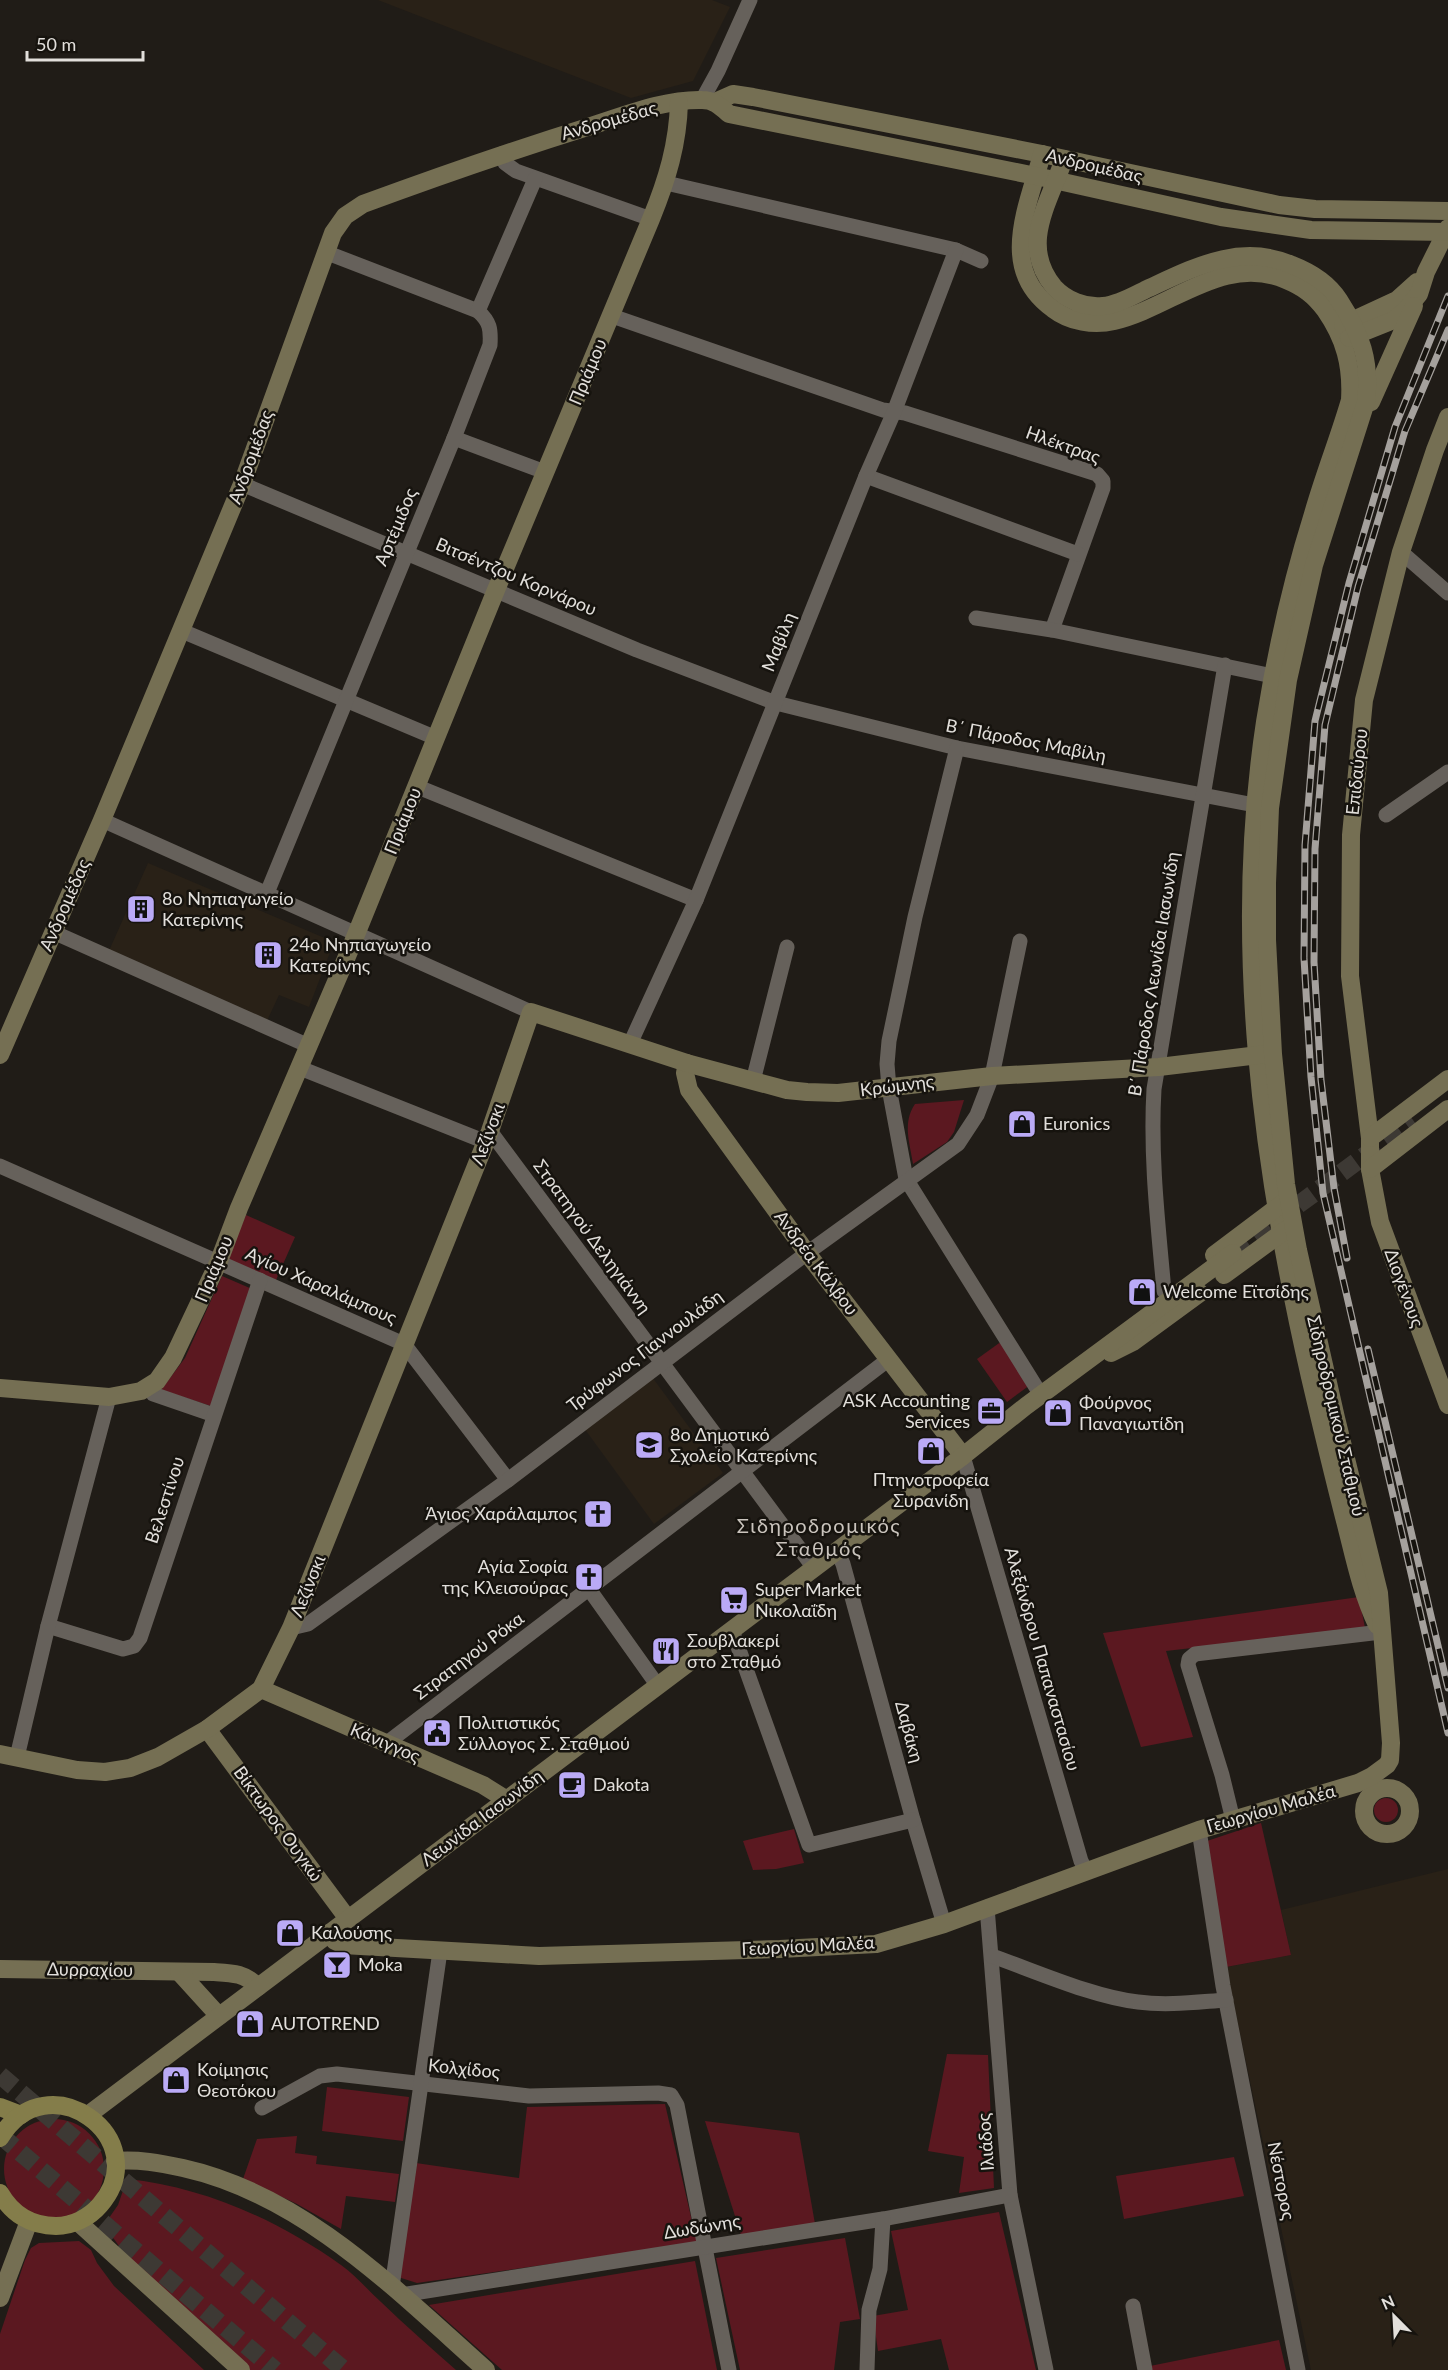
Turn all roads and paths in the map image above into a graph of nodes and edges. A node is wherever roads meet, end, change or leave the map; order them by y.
1 (750, 0) edge
2 (708, 101) junction
3 (679, 102) junction
4 (501, 154) junction
5 (1042, 154) junction
6 (1064, 159) junction
7 (1036, 176) junction
8 (535, 179) junction
9 (1057, 181) junction
10 (666, 183) junction
11 (1448, 211) edge
12 (651, 219) junction
13 (1448, 230) edge
14 (956, 250) junction
15 (326, 252) junction
16 (981, 261) dead end
17 (1426, 272) junction
18 (1419, 294) junction
19 (478, 311) junction
20 (612, 316) junction
21 (1347, 331) junction
22 (894, 412) junction
23 (1448, 417) edge
24 (1359, 428) junction
25 (454, 438) junction
26 (546, 472) junction
27 (866, 476) junction
28 (242, 484) junction
29 (1401, 552) junction
30 (406, 553) junction
31 (1078, 554) junction
32 (496, 590) junction
33 (1448, 593) edge
34 (976, 618) dead end
35 (1052, 630) junction
36 (182, 631) junction
37 (1225, 665) junction
38 (1281, 678) junction
39 (346, 701) junction
40 (776, 703) junction
41 (436, 738) junction
42 (957, 748) junction
43 (1448, 772) edge
44 (418, 787) junction
45 (1203, 796) junction
46 (1262, 806) junction
47 (1386, 815) dead end
48 (102, 820) junction
49 (267, 893) junction
50 (696, 900) junction
51 (53, 932) junction
52 (357, 932) junction
53 (1020, 941) dead end
54 (787, 947) dead end
55 (531, 1012) junction
56 (630, 1044) junction
57 (309, 1046) junction
58 (1265, 1054) junction
59 (0, 1055) edge
60 (687, 1063) junction
61 (1159, 1067) junction
62 (300, 1068) junction
63 (992, 1076) junction
64 (1448, 1079) edge
65 (753, 1081) junction
66 (889, 1088) junction
67 (1448, 1093) edge
68 (1448, 1109) edge
69 (1413, 1120) tunnel mouth
70 (488, 1136) junction
71 (1370, 1154) junction
72 (0, 1166) edge
73 (906, 1179) junction
74 (1282, 1204) junction
75 (1287, 1229) junction
76 (807, 1253) junction
77 (1233, 1253) tunnel mouth
78 (219, 1261) junction
79 (260, 1280) junction
80 (1164, 1291) junction
81 (404, 1344) junction
82 (889, 1359) junction
83 (661, 1364) junction
84 (1081, 1364) junction
85 (149, 1386) junction
86 (0, 1388) edge
87 (1041, 1395) junction
88 (109, 1397) junction
89 (1448, 1405) edge
90 (214, 1414) junction
91 (963, 1456) junction
92 (742, 1473) junction
93 (508, 1480) junction
94 (837, 1551) junction
95 (814, 1569) junction
96 (589, 1589) junction
97 (48, 1626) junction
98 (291, 1628) junction
99 (732, 1630) junction
100 (1381, 1632) junction
101 (658, 1686) junction
102 (261, 1689) junction
103 (207, 1729) junction
104 (387, 1743) junction
105 (8, 1756) edge
106 (1372, 1776) junction
107 (1344, 1788) junction
108 (1390, 1788) junction
109 (507, 1800) junction
110 (1365, 1804) junction
111 (913, 1820) junction
112 (1233, 1820) junction
113 (1199, 1830) junction
114 (1087, 1872) junction
115 (987, 1907) junction
116 (348, 1919) junction
117 (944, 1924) junction
118 (329, 1933) junction
119 (441, 1951) junction
120 (992, 1956) junction
121 (0, 1969) edge
122 (179, 1972) junction
123 (258, 1987) junction
124 (1226, 2000) junction
125 (219, 2016) junction
126 (420, 2084) junction
127 (0, 2107) edge
128 (262, 2108) dead end
129 (21, 2115) junction
130 (88, 2115) junction
131 (0, 2138) edge
132 (115, 2161) junction
133 (0, 2193) edge
134 (1010, 2195) junction
135 (883, 2219) junction
136 (29, 2221) junction
137 (78, 2222) junction
138 (705, 2247) junction
139 (396, 2291) junction
140 (0, 2298) edge
141 (1133, 2306) dead end
142 (241, 2370) edge
143 (486, 2370) edge
144 (729, 2370) edge
145 (867, 2370) edge
146 (1046, 2370) edge
147 (1145, 2370) edge
148 (1298, 2370) edge

1 - 2 street
2 - 3 street, Ανδρομέδας
2 - 5 street, Ανδρομέδας
2 - 7 street, Ανδρομέδας
3 - 4 street, Ανδρομέδας
3 - 10 street, Πριάμου
4 - 8 street
4 - 15 street, Ανδρομέδας
5 - 6 street, Ανδρομέδας
5 - 7 street
6 - 9 street
6 - 11 street, Ανδρομέδας
7 - 9 street, Ανδρομέδας
7 - 21 street
8 - 12 street
8 - 19 street
9 - 13 street, Ανδρομέδας
9 - 21 street
10 - 12 street, Πριάμου
10 - 14 street
12 - 20 street, Πριάμου
13 - 17 street
14 - 16 street
14 - 22 street, Μαβίλη
15 - 19 street
15 - 28 street, Ανδρομέδας
17 - 18 street
17 - 21 street
18 - 21 street
18 - 24 street
19 - 25 street, Αρτέμιδος
20 - 22 street
20 - 26 street, Πριάμου
21 - 24 street
21 - 38 street
22 - 27 street, Μαβίλη
22 - 31 street, Ηλέκτρας
23 - 29 street, Επιδαύρου
24 - 38 street
25 - 26 street
25 - 30 street, Αρτέμιδος
26 - 32 street, Πριάμου
27 - 31 street
27 - 40 street, Μαβίλη
28 - 30 street, Βιτσέντζου Κορνάρου
28 - 36 street, Ανδρομέδας
29 - 33 street
29 - 71 street, Επιδαύρου
30 - 32 street, Βιτσέντζου Κορνάρου
30 - 39 street, Αρτέμιδος
31 - 35 street, Ηλέκτρας
32 - 40 street, Βιτσέντζου Κορνάρου
32 - 41 street, Πριάμου
34 - 35 street
35 - 37 street
36 - 39 street
36 - 48 street, Ανδρομέδας
37 - 38 street
37 - 45 street, Β΄ Πάροδος Λεωνίδα Ιασωνίδη
38 - 46 street, Σιδηροδρομικού Σταθμού
39 - 41 street
39 - 49 street, Αρτέμιδος
40 - 42 street, Β΄ Πάροδος Μαβίλη
40 - 50 street, Μαβίλη
41 - 44 street, Πριάμου
42 - 45 street, Β΄ Πάροδος Μαβίλη
42 - 66 street
43 - 47 street
44 - 50 street
44 - 52 street, Πριάμου
45 - 46 street, Β΄ Πάροδος Μαβίλη
45 - 61 street, Β΄ Πάροδος Λεωνίδα Ιασωνίδη
46 - 58 street, Σιδηροδρομικού Σταθμού
48 - 49 street
48 - 51 street, Ανδρομέδας
49 - 52 street
50 - 56 street, Μαβίλη
51 - 57 street
51 - 59 street, Ανδρομέδας
52 - 55 street
52 - 57 street, Πριάμου
53 - 63 street, Τρύφωνος Γιαννουλάδη
54 - 65 street
55 - 56 street, Κρώμνης
55 - 70 street, Λεζίνσκι
56 - 60 street, Κρώμνης
57 - 62 street, Πριάμου
58 - 61 street, Κρώμνης
58 - 74 street, Σιδηροδρομικού Σταθμού
60 - 65 street, Κρώμνης
60 - 76 street, Ανδρέα Κάλβου
61 - 63 street, Κρώμνης
61 - 80 street, Β΄ Πάροδος Λεωνίδα Ιασωνίδη
62 - 70 street
62 - 78 street, Πριάμου
63 - 66 street, Κρώμνης
63 - 73 street, Τρύφωνος Γιαννουλάδη
64 - 71 street
65 - 66 street, Κρώμνης
66 - 73 street
67 - 69 street
68 - 71 street
70 - 81 street, Λεζίνσκι
70 - 83 street, Στρατηγού Δεληγιάννη
71 - 89 street, Διογένους
72 - 78 street, Αγίου Χαραλάμπους
73 - 76 street, Τρύφωνος Γιαννουλάδη
73 - 87 street
74 - 75 street, Σιδηροδρομικού Σταθμού
74 - 80 street
75 - 84 street
75 - 100 street, Σιδηροδρομικού Σταθμού
76 - 82 street, Ανδρέα Κάλβου
76 - 83 street, Τρύφωνος Γιαννουλάδη
77 - 84 street
78 - 79 street, Αγίου Χαραλάμπους
78 - 85 street, Πριάμου
79 - 81 street, Αγίου Χαραλάμπους
79 - 90 street, Βελεστίνου
80 - 84 street
81 - 93 street, Αγίου Χαραλάμπους
81 - 98 street, Λεζίνσκι
82 - 91 street, Ανδρέα Κάλβου
82 - 92 street, Στρατηγού Ρόκα
83 - 92 street, Στρατηγού Δεληγιάννη
83 - 93 street, Τρύφωνος Γιαννουλάδη
84 - 87 street, Λεωνίδα Ιασωνίδη
85 - 88 street, Πριάμου
85 - 90 street
86 - 88 street, Πριάμου
87 - 91 street, Λεωνίδα Ιασωνίδη
88 - 97 street
90 - 97 street, Βελεστίνου
91 - 94 street, Λεωνίδα Ιασωνίδη
91 - 114 street, Αλεξάνδρου Παπαναστασίου
92 - 95 street, Στρατηγού Δεληγιάννη
92 - 96 street, Στρατηγού Ρόκα
93 - 98 street, Τρύφωνος Γιαννουλάδη
94 - 95 street, Λεωνίδα Ιασωνίδη
94 - 111 street, Δαβάκη
95 - 99 street, Λεωνίδα Ιασωνίδη
96 - 101 street
96 - 104 street, Στρατηγού Ρόκα
97 - 105 street
98 - 102 street, Λεζίνσκι
99 - 101 street, Λεωνίδα Ιασωνίδη
99 - 111 street
100 - 106 street, Σιδηροδρομικού Σταθμού
100 - 112 street
101 - 109 street, Λεωνίδα Ιασωνίδη
102 - 103 street
102 - 104 street, Κάνιγγος
103 - 105 street
103 - 116 street, Βίκτωρος Ουγκώ
104 - 109 street, Κάνιγγος
106 - 107 street, Γεωργίου Μαλέα
106 - 108 street
106 - 110 street
107 - 110 street
107 - 112 street, Γεωργίου Μαλέα
108 - 110 street
108 - 110 street
109 - 116 street, Λεωνίδα Ιασωνίδη
111 - 117 street, Δαβάκη
112 - 113 street, Γεωργίου Μαλέα
113 - 114 street, Γεωργίου Μαλέα
113 - 124 street, Νέστορος
114 - 115 street, Γεωργίου Μαλέα
115 - 117 street, Γεωργίου Μαλέα
115 - 120 street, Ιλιάδος
116 - 118 street, Λεωνίδα Ιασωνίδη
117 - 119 street, Γεωργίου Μαλέα
118 - 119 street, Γεωργίου Μαλέα
118 - 123 street, Λεωνίδα Ιασωνίδη
119 - 126 street
120 - 124 street
120 - 134 street, Ιλιάδος
121 - 122 street, Δυρραχίου
122 - 123 street, Δυρραχίου
122 - 125 street
123 - 125 street, Λεωνίδα Ιασωνίδη
124 - 148 street, Νέστορος
125 - 130 street, Λεωνίδα Ιασωνίδη
126 - 128 street, Κολχίδος
126 - 138 street, Κολχίδος
126 - 139 street
127 - 129 main road
129 - 130 main road
129 - 131 main road
130 - 132 main road
132 - 137 main road
132 - 139 street
133 - 136 main road
134 - 135 street, Δωδώνης
134 - 146 street, Ιλιάδος
135 - 138 street, Δωδώνης
135 - 145 street
136 - 137 main road
136 - 140 street
137 - 142 street
138 - 139 street, Δωδώνης
138 - 144 street
139 - 143 street
141 - 147 street

